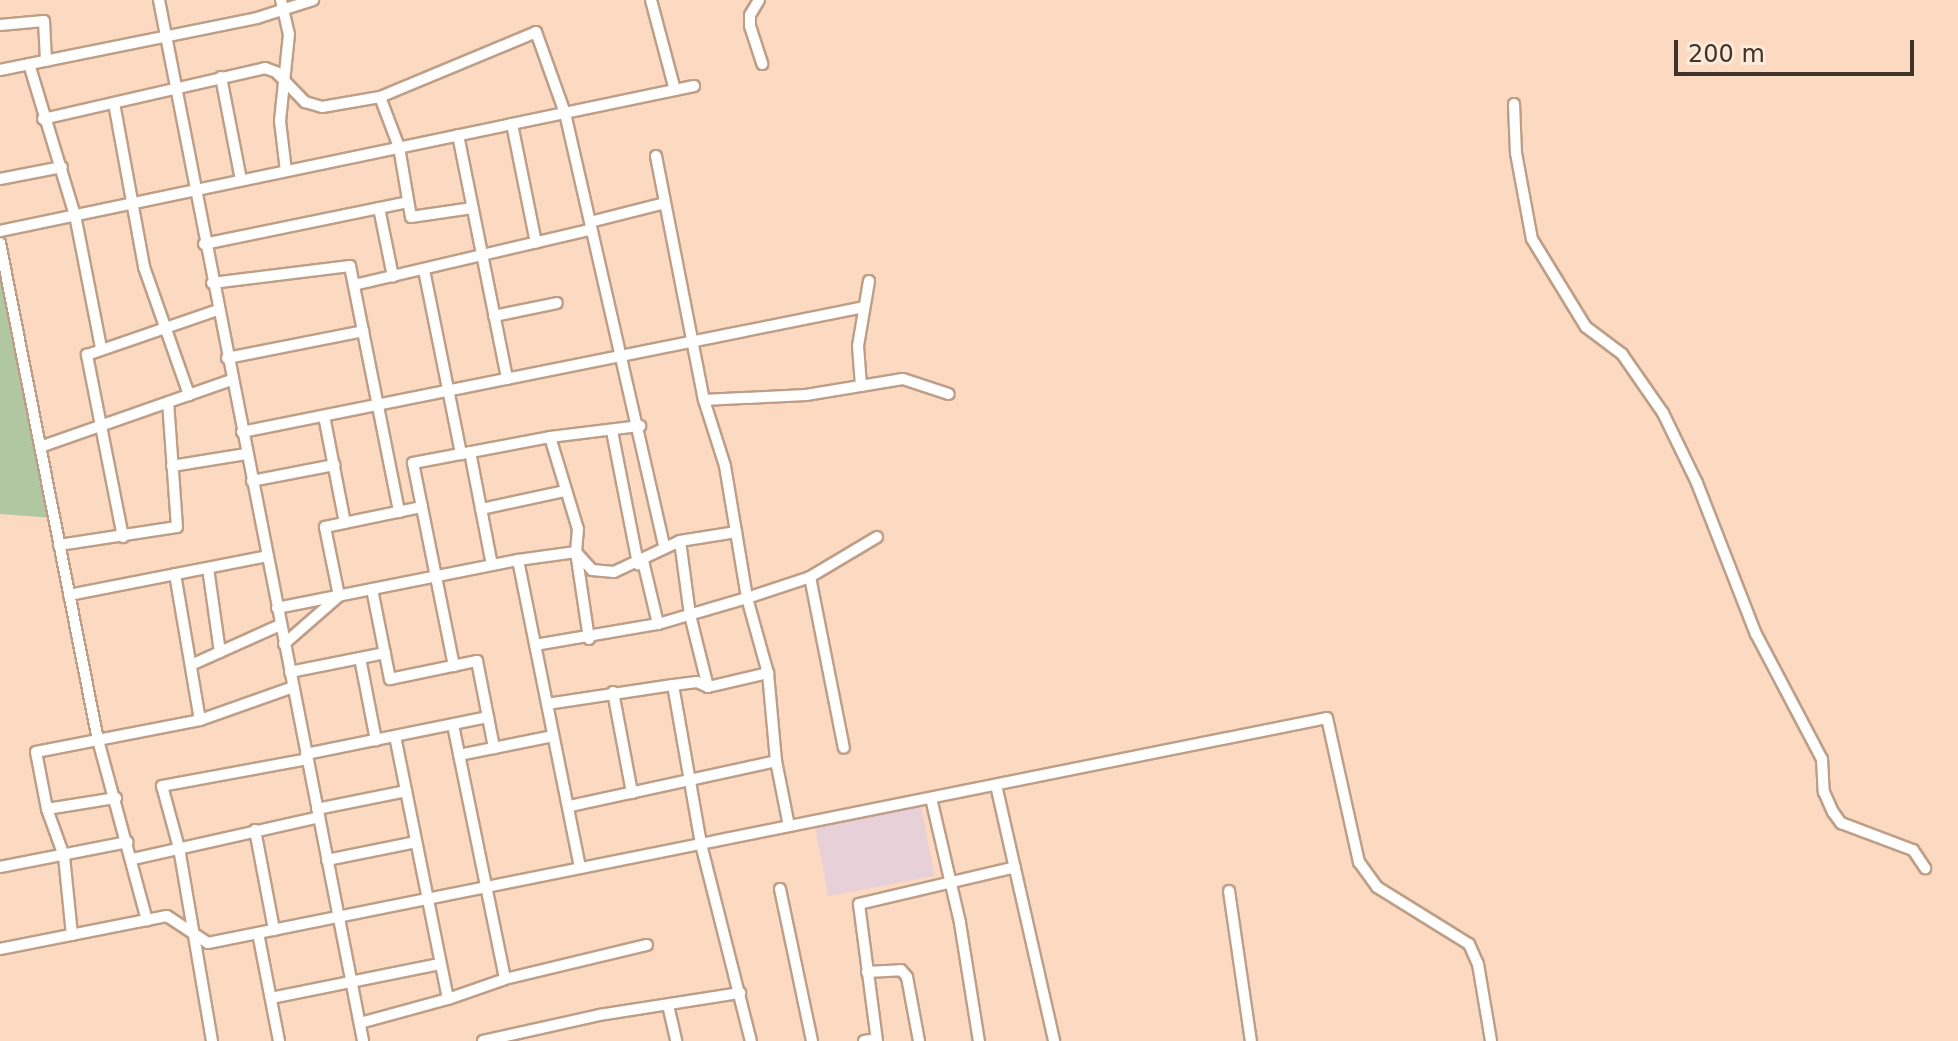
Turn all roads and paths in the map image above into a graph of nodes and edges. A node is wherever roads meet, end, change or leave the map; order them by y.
1 (159, 0) edge
2 (313, 0) edge
3 (651, 0) edge
4 (759, 0) edge
5 (283, 5) edge
6 (0, 25) edge
7 (163, 37) junction
8 (46, 61) junction
9 (29, 64) junction
10 (762, 64) dead end
11 (0, 70) edge
12 (221, 77) junction
13 (285, 81) junction
14 (694, 86) dead end
15 (173, 87) junction
16 (675, 90) junction
17 (380, 97) junction
18 (114, 103) junction
19 (1514, 104) dead end
20 (565, 113) junction
21 (43, 119) junction
22 (512, 124) junction
23 (458, 135) junction
24 (399, 147) junction
25 (656, 156) dead end
26 (62, 167) junction
27 (286, 171) junction
28 (0, 179) edge
29 (241, 180) junction
30 (194, 190) junction
31 (408, 202) junction
32 (132, 203) junction
33 (665, 203) junction
34 (379, 208) junction
35 (472, 208) junction
36 (75, 215) junction
37 (591, 225) junction
38 (0, 231) edge
39 (0, 243) edge
40 (536, 243) junction
41 (204, 244) junction
42 (482, 256) junction
43 (424, 270) junction
44 (393, 277) junction
45 (869, 281) dead end
46 (212, 283) junction
47 (354, 285) junction
48 (557, 303) dead end
49 (864, 307) junction
50 (218, 310) junction
51 (494, 316) junction
52 (163, 328) junction
53 (363, 331) junction
54 (693, 341) junction
55 (101, 348) junction
56 (621, 356) junction
57 (227, 358) junction
58 (507, 379) junction
59 (231, 380) junction
60 (861, 386) junction
61 (448, 391) junction
62 (949, 394) dead end
63 (189, 395) junction
64 (704, 400) junction
65 (168, 402) junction
66 (377, 405) junction
67 (324, 416) junction
68 (101, 426) junction
69 (640, 426) junction
70 (612, 431) junction
71 (242, 432) junction
72 (550, 437) junction
73 (40, 447) junction
74 (465, 453) junction
75 (246, 454) junction
76 (334, 465) junction
77 (172, 466) junction
78 (252, 481) junction
79 (565, 491) junction
80 (422, 507) junction
81 (481, 509) junction
82 (399, 512) junction
83 (345, 523) junction
84 (736, 532) junction
85 (123, 537) junction
86 (877, 537) dead end
87 (680, 541) junction
88 (59, 545) junction
89 (665, 548) junction
90 (576, 552) junction
91 (267, 556) junction
92 (518, 560) junction
93 (641, 562) junction
94 (492, 565) junction
95 (208, 568) junction
96 (175, 574) junction
97 (436, 576) junction
98 (810, 577) junction
99 (372, 589) junction
100 (69, 595) junction
101 (339, 596) junction
102 (747, 598) junction
103 (277, 608) junction
104 (690, 615) junction
105 (658, 624) junction
106 (280, 625) junction
107 (589, 639) junction
108 (284, 644) junction
109 (535, 645) junction
110 (220, 652) junction
111 (385, 653) junction
112 (360, 658) junction
113 (191, 665) junction
114 (454, 666) junction
115 (290, 672) junction
116 (768, 673) junction
117 (673, 685) junction
118 (293, 687) junction
119 (708, 687) junction
120 (613, 692) junction
121 (547, 704) junction
122 (488, 717) junction
123 (200, 720) junction
124 (453, 725) junction
125 (395, 736) junction
126 (553, 736) junction
127 (98, 740) junction
128 (376, 740) junction
129 (494, 748) junction
130 (844, 748) dead end
131 (459, 755) junction
132 (307, 757) junction
133 (776, 761) junction
134 (688, 781) junction
135 (996, 785) junction
136 (406, 791) junction
137 (632, 793) junction
138 (116, 798) junction
139 (931, 798) junction
140 (570, 806) junction
141 (47, 809) junction
142 (318, 813) junction
143 (789, 826) junction
144 (255, 830) junction
145 (128, 842) junction
146 (416, 842) junction
147 (701, 844) junction
148 (179, 848) junction
149 (64, 856) junction
150 (133, 859) junction
151 (327, 860) junction
152 (0, 867) edge
153 (1015, 867) junction
154 (580, 868) junction
155 (1925, 868) dead end
156 (951, 882) junction
157 (487, 887) junction
158 (780, 889) dead end
159 (1229, 891) dead end
160 (428, 899) junction
161 (338, 917) junction
162 (147, 920) junction
163 (274, 930) junction
164 (191, 933) junction
165 (258, 933) junction
166 (72, 935) junction
167 (647, 945) dead end
168 (0, 949) edge
169 (440, 964) junction
170 (867, 972) junction
171 (505, 979) junction
172 (351, 981) junction
173 (740, 993) junction
174 (271, 998) junction
175 (448, 999) junction
176 (668, 1005) junction
177 (360, 1023) junction
178 (877, 1040) edge
179 (212, 1041) edge
180 (279, 1041) edge
181 (363, 1041) edge
182 (483, 1041) edge
183 (676, 1041) edge
184 (751, 1041) edge
185 (812, 1041) edge
186 (864, 1041) edge
187 (919, 1041) edge
188 (979, 1041) edge
189 (1054, 1041) edge
190 (1251, 1041) edge
191 (1491, 1041) edge

1 - 7 street
2 - 5 street
3 - 16 street
4 - 10 street
5 - 7 street
5 - 13 street
6 - 8 street
7 - 8 street
7 - 15 street
8 - 9 street
9 - 11 street
9 - 21 street
12 - 13 street
12 - 15 street
12 - 29 street
13 - 17 street
13 - 27 street
14 - 16 street
15 - 18 street
15 - 30 street
16 - 20 street
17 - 20 street
17 - 24 street
18 - 21 street
18 - 32 street
19 - 155 street
20 - 22 street
20 - 37 street
21 - 26 street
22 - 23 street
22 - 40 street
23 - 24 street
23 - 35 street
24 - 27 street
24 - 31 street
25 - 33 street
26 - 28 street
26 - 36 street
27 - 29 street
29 - 30 street
30 - 32 street
30 - 41 street
31 - 34 street
31 - 35 street
32 - 36 street
32 - 52 street
33 - 37 street
33 - 54 street
34 - 41 street
34 - 44 street
35 - 42 street
36 - 38 street
36 - 55 street
37 - 40 street
37 - 56 street
39 - 73 street
40 - 42 street
41 - 46 street
42 - 43 street
42 - 51 street
43 - 44 street
43 - 61 street
44 - 47 street
45 - 49 street
46 - 47 street
46 - 50 street
47 - 53 street
48 - 51 street
49 - 54 street
49 - 60 street
50 - 52 street
50 - 57 street
51 - 58 street
52 - 55 street
52 - 63 street
53 - 57 street
53 - 66 street
54 - 56 street
54 - 64 street
55 - 68 street
56 - 58 street
56 - 69 street
57 - 59 street
58 - 61 street
59 - 63 street
59 - 71 street
60 - 62 street
60 - 64 street
61 - 66 street
61 - 74 street
63 - 65 street
64 - 84 street
65 - 68 street
65 - 77 street
66 - 67 street
66 - 82 street
67 - 71 street
67 - 76 street
68 - 73 street
68 - 85 street
69 - 70 street
69 - 89 street
70 - 72 street
70 - 93 street
71 - 75 street
72 - 74 street
72 - 79 street
73 - 88 street
74 - 80 street
74 - 81 street
75 - 77 street
75 - 78 street
76 - 78 street
76 - 83 street
77 - 85 street
78 - 91 street
79 - 81 street
79 - 90 street
80 - 82 street
80 - 97 street
81 - 94 street
82 - 83 street
83 - 101 street
84 - 87 street
84 - 102 street
85 - 88 street
86 - 98 street
87 - 89 street
87 - 104 street
88 - 100 street
89 - 93 street
90 - 92 street
90 - 93 street
90 - 107 street
91 - 95 street
91 - 103 street
92 - 94 street
92 - 109 street
93 - 105 street
94 - 97 street
95 - 96 street
95 - 110 street
96 - 100 street
96 - 113 street
97 - 99 street
97 - 114 street
98 - 102 street
98 - 130 street
99 - 101 street
99 - 111 street
100 - 127 street
101 - 103 street
101 - 108 street
102 - 104 street
102 - 116 street
103 - 106 street
104 - 105 street
104 - 119 street
105 - 107 street
106 - 108 street
106 - 110 street
107 - 109 street
108 - 115 street
109 - 121 street
110 - 113 street
111 - 112 street
111 - 114 street
112 - 115 street
112 - 128 street
113 - 123 street
114 - 122 street
115 - 118 street
116 - 119 street
116 - 133 street
117 - 119 street
117 - 120 street
117 - 134 street
118 - 123 street
118 - 132 street
120 - 121 street
120 - 137 street
121 - 126 street
122 - 124 street
122 - 129 street
123 - 127 street
124 - 125 street
124 - 131 street
125 - 128 street
125 - 136 street
126 - 129 street
126 - 140 street
127 - 138 street
127 - 141 street
128 - 132 street
129 - 131 street
131 - 157 street
132 - 142 street
132 - 148 street
133 - 134 street
133 - 143 street
134 - 137 street
134 - 147 street
135 - 139 street
135 - 153 street
135 - 191 street
136 - 142 street
136 - 146 street
137 - 140 street
138 - 141 street
138 - 145 street
139 - 143 street
139 - 156 street
140 - 154 street
141 - 149 street
142 - 144 street
142 - 151 street
143 - 147 street
144 - 148 street
144 - 163 street
145 - 149 street
145 - 150 street
146 - 151 street
146 - 160 street
147 - 154 street
147 - 173 street
148 - 150 street
148 - 164 street
149 - 152 street
149 - 166 street
150 - 162 street
151 - 161 street
153 - 156 street
153 - 189 street
154 - 157 street
156 - 170 street
156 - 188 street
157 - 160 street
157 - 171 street
158 - 185 street
159 - 190 street
160 - 161 street
160 - 169 street
161 - 163 street
161 - 172 street
162 - 164 street
162 - 166 street
163 - 165 street
164 - 165 street
164 - 179 street
165 - 174 street
166 - 168 street
167 - 171 street
169 - 172 street
169 - 175 street
170 - 178 street
170 - 187 street
171 - 175 street
172 - 174 street
172 - 177 street
173 - 176 street
173 - 184 street
174 - 180 street
175 - 177 street
176 - 182 street
176 - 183 street
177 - 181 street
178 - 186 street

